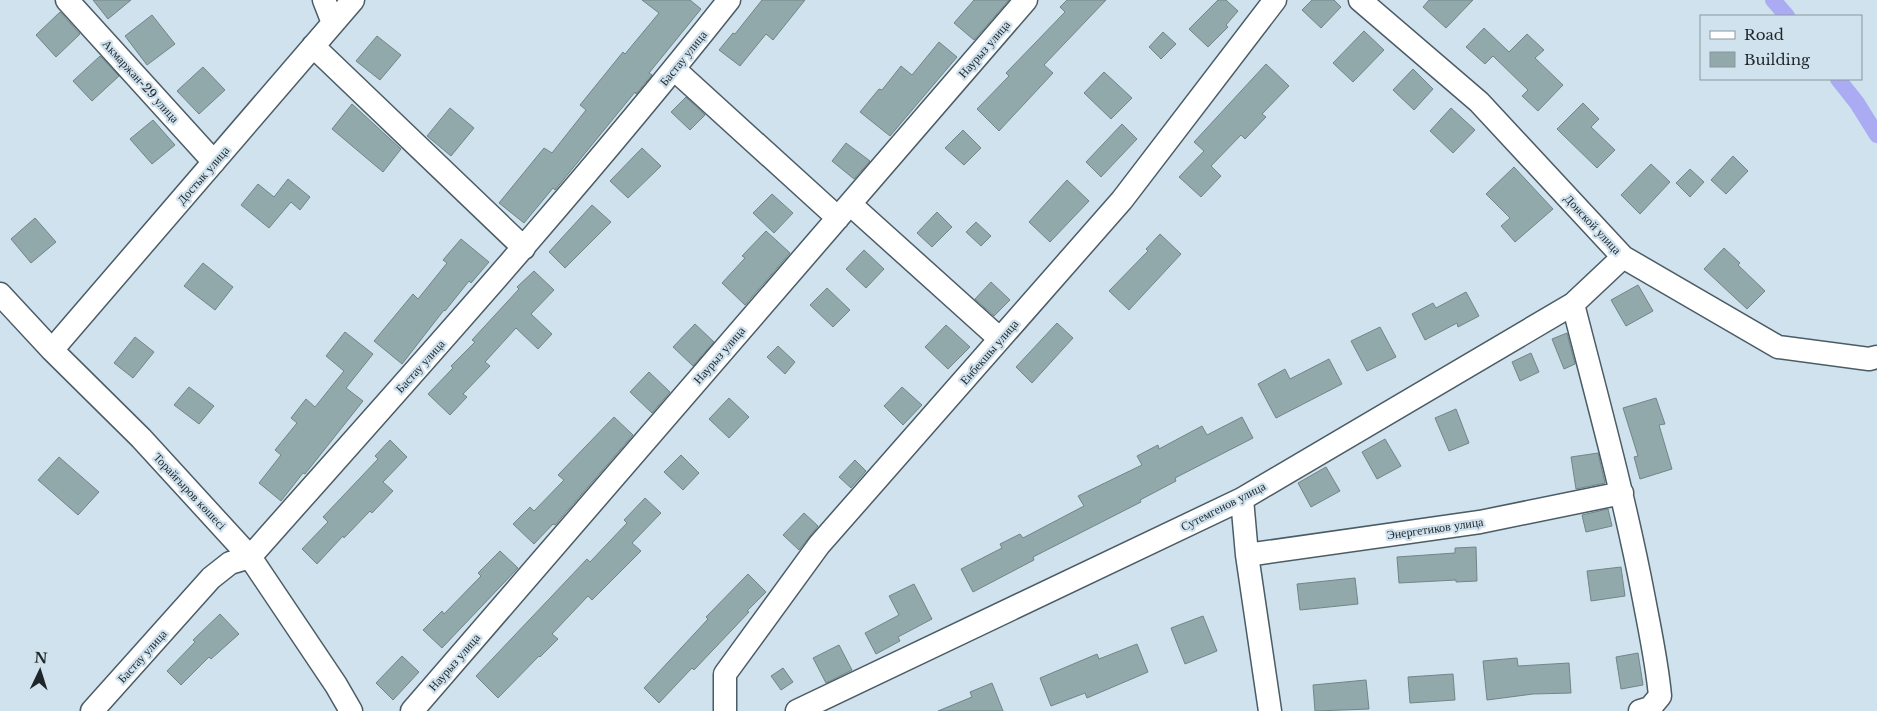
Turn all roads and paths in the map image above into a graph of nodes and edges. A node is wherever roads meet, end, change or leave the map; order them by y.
1 (67, 0) edge
2 (324, 0) edge
3 (353, 0) edge
4 (729, 0) edge
5 (1026, 0) edge
6 (1275, 0) edge
7 (1360, 0) edge
8 (333, 24) junction
9 (313, 46) junction
10 (674, 69) junction
11 (214, 162) junction
12 (844, 211) junction
13 (524, 248) junction
14 (1623, 257) junction
15 (0, 294) edge
16 (1573, 304) junction
17 (1000, 339) junction
18 (52, 350) junction
19 (1877, 357) edge
20 (1622, 493) junction
21 (1242, 499) junction
22 (1247, 555) junction
23 (250, 556) junction
24 (92, 711) edge
25 (351, 711) edge
26 (412, 711) edge
27 (725, 711) edge
28 (797, 711) edge
29 (1270, 711) edge
30 (1640, 711) edge

1 - 11 street, Акмаржан-29 улица
2 - 8 street
3 - 8 street, Достык улица
4 - 10 street, Бастау улица
5 - 12 street, Наурыз улица
6 - 17 street, Енбекшы улица
7 - 14 street, Донской улица
8 - 9 street, Достык улица
9 - 11 street, Достык улица
9 - 13 street
10 - 12 street
10 - 13 street, Бастау улица
11 - 18 street, Достык улица
12 - 17 street
12 - 26 street, Наурыз улица
13 - 23 street, Бастау улица
14 - 16 street, Сутемгенов улица
14 - 19 street, Донской улица
15 - 18 street, Торайғыров көшесі
16 - 20 street
16 - 21 street, Сутемгенов улица
17 - 27 street, Енбекшы улица
18 - 23 street, Торайғыров көшесі
20 - 22 street, Энергетиков улица
20 - 30 street
21 - 22 street
21 - 28 street, Сутемгенов улица
22 - 29 street
23 - 24 street, Бастау улица
23 - 25 street, Торайғыров көшесі

